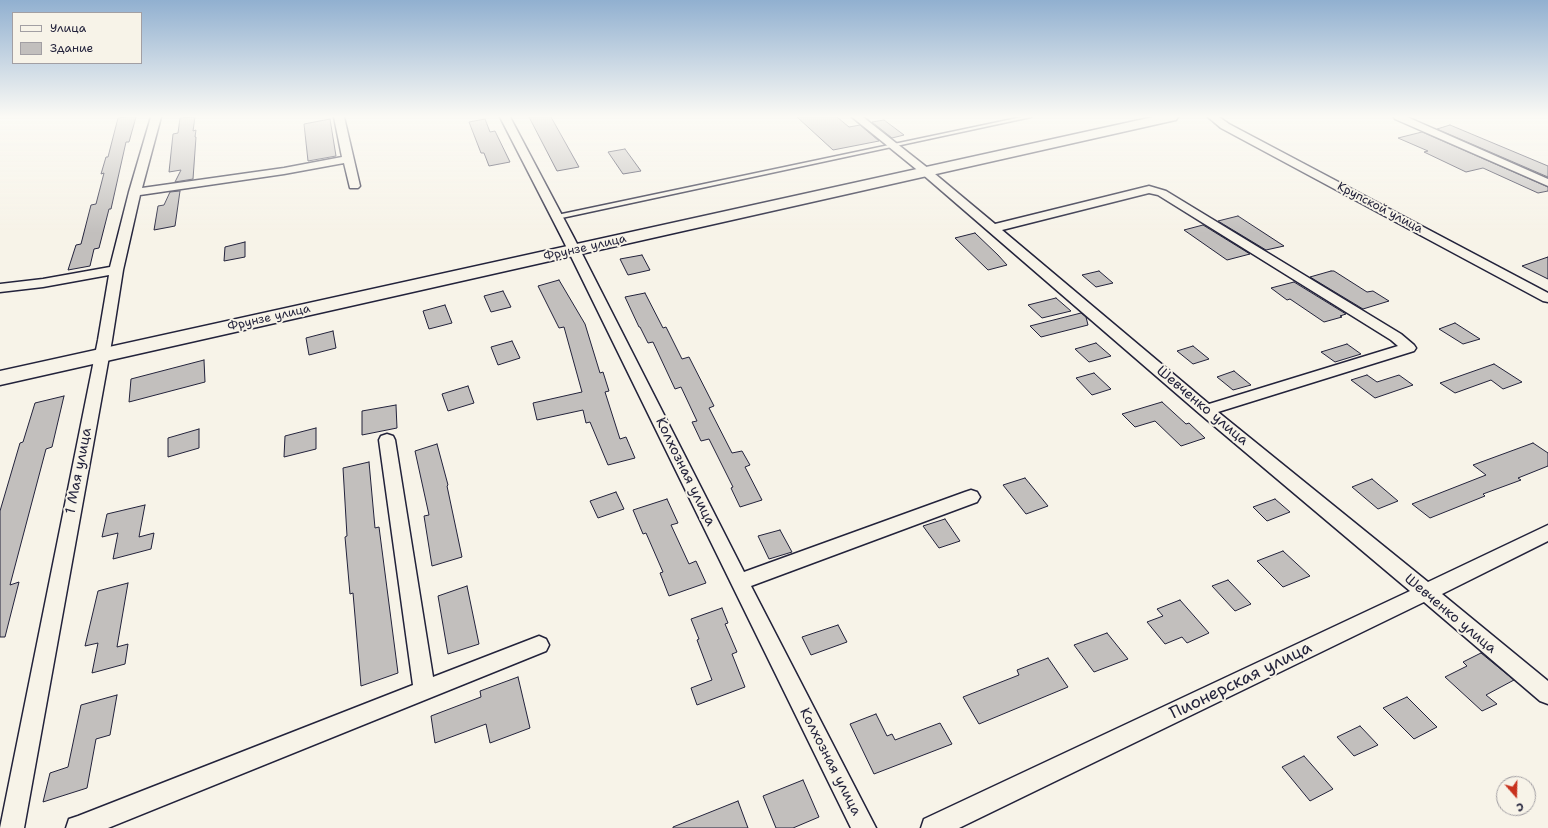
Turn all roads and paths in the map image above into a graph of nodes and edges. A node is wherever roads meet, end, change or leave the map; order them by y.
1 (145, 156) edge
2 (347, 156) edge
3 (525, 156) edge
4 (843, 156) edge
5 (906, 156) edge
6 (961, 156) edge
7 (972, 156) edge
8 (1282, 156) edge
9 (1486, 156) edge
10 (348, 160) junction
11 (919, 166) junction
12 (1548, 183) edge
13 (354, 186) dead end
14 (135, 192) junction
15 (557, 217) junction
16 (994, 228) junction
17 (572, 244) junction
18 (116, 270) junction
19 (0, 288) edge
20 (1548, 298) edge
21 (103, 348) junction
22 (0, 363) edge
23 (0, 378) edge
24 (1206, 410) junction
25 (387, 440) dead end
26 (971, 497) dead end
27 (1548, 532) edge
28 (739, 582) junction
29 (1425, 593) junction
30 (539, 646) dead end
31 (424, 690) junction
32 (1548, 694) edge
33 (12, 828) edge
34 (78, 828) edge
35 (864, 828) edge
36 (933, 828) edge

1 - 14 street, 1 Мая улица
2 - 10 street
3 - 15 street, Колхозная улица
4 - 15 lane
5 - 11 street, Шевченко улица
6 - 11 main road, Фрунзе улица
7 - 11 main road, Фрунзе улица
8 - 20 street, Крупской улица
9 - 12 street
10 - 13 street
10 - 14 street
11 - 16 street, Шевченко улица
11 - 17 main road, Фрунзе улица
14 - 18 street, 1 Мая улица
15 - 17 street, Колхозная улица
16 - 24 street, Шевченко улица
16 - 24 street
17 - 21 main road, Фрунзе улица
17 - 28 street, Колхозная улица
18 - 19 street
18 - 21 street, 1 Мая улица
21 - 22 main road, Фрунзе улица
21 - 23 main road, Фрунзе улица
21 - 33 street, 1 Мая улица
24 - 29 street, Шевченко улица
25 - 31 street
26 - 28 street
27 - 29 street, Пионерская улица
28 - 35 street, Колхозная улица
29 - 32 street, Шевченко улица
29 - 36 street, Пионерская улица
30 - 31 street
31 - 34 street

